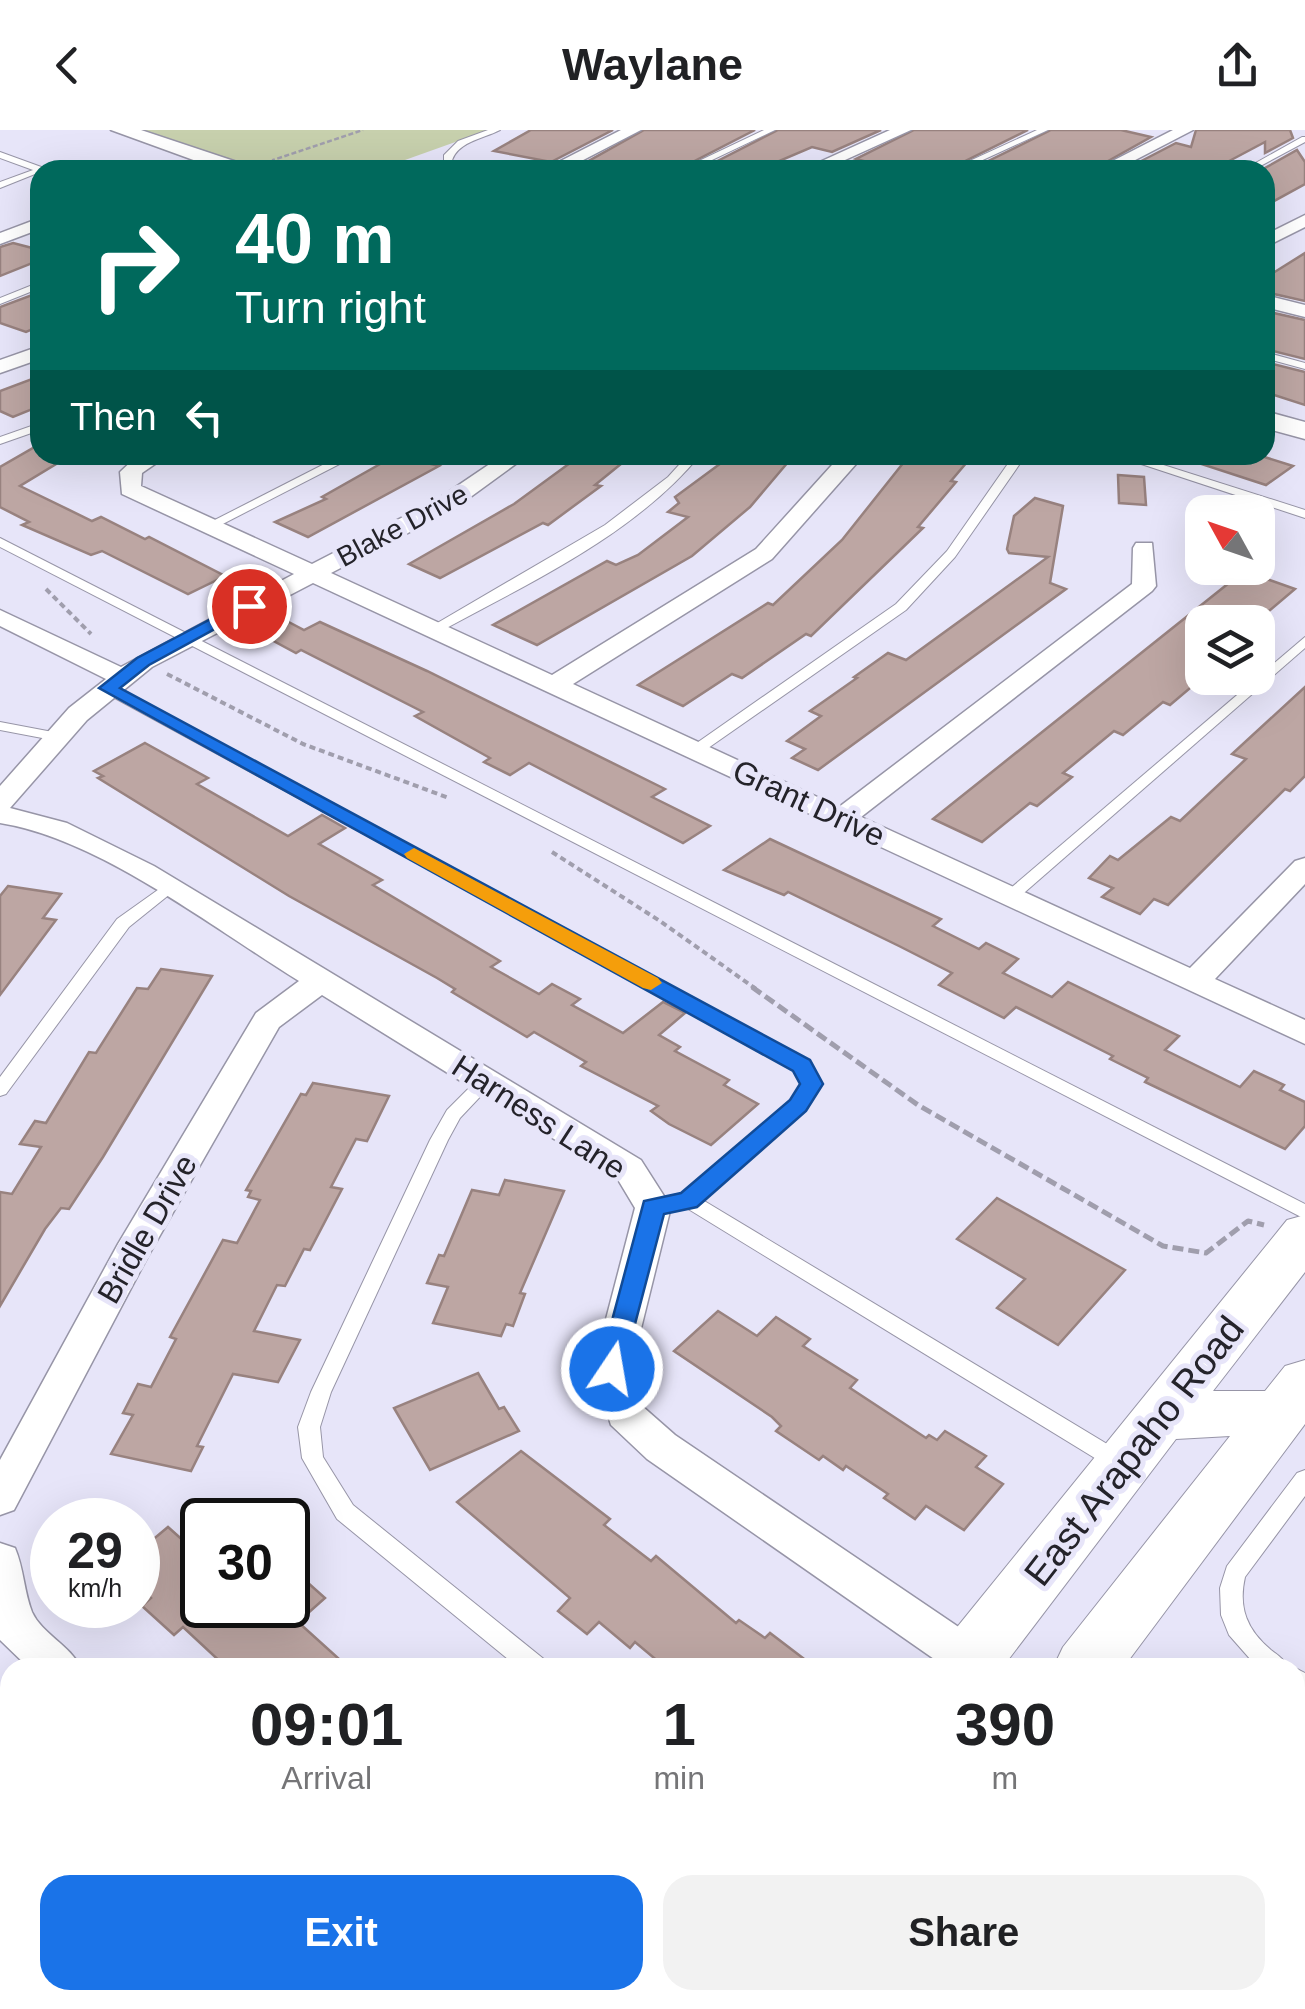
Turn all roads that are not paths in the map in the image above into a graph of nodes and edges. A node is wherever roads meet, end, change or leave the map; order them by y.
1 (496, 130) edge
2 (633, 130) edge
3 (771, 130) edge
4 (904, 130) edge
5 (1044, 130) edge
6 (1185, 130) edge
7 (112, 133) edge
8 (1305, 140) edge
9 (0, 156) edge
10 (182, 160) edge
11 (448, 160) edge
12 (572, 160) edge
13 (706, 160) edge
14 (832, 160) edge
15 (976, 160) edge
16 (1124, 160) edge
17 (1267, 160) edge
18 (30, 166) edge
19 (30, 174) edge
20 (0, 185) edge
21 (1305, 220) edge
22 (30, 227) edge
23 (1275, 236) edge
24 (0, 239) edge
25 (30, 289) edge
26 (0, 302) edge
27 (1275, 303) edge
28 (1305, 312) edge
29 (30, 356) edge
30 (1275, 358) edge
31 (1305, 366) edge
32 (0, 367) edge
33 (1275, 421) edge
34 (30, 430) edge
35 (1305, 431) edge
36 (1275, 436) edge
37 (0, 441) edge
38 (1305, 445) edge
39 (137, 465) edge
40 (331, 465) edge
41 (503, 465) edge
42 (684, 465) edge
43 (844, 465) edge
44 (1013, 465) edge
45 (1151, 465) edge
46 (1305, 514) edge
47 (209, 526) junction
48 (0, 542) edge
49 (1144, 548) dead end
50 (313, 573) junction
51 (0, 616) edge
52 (434, 629) junction
53 (186, 638) junction
54 (1305, 641) edge
55 (114, 683) junction
56 (555, 684) junction
57 (0, 726) edge
58 (58, 737) junction
59 (696, 750) junction
60 (3, 797) edge
61 (842, 818) junction
62 (1305, 867) edge
63 (168, 888) junction
64 (1011, 896) junction
65 (320, 981) junction
66 (1195, 981) junction
67 (1305, 1033) edge
68 (486, 1082) junction
69 (0, 1090) edge
70 (688, 1200) junction
71 (653, 1207) junction
72 (1305, 1212) edge
73 (1288, 1231) edge
74 (1292, 1399) edge
75 (1160, 1417) junction
76 (1123, 1464) junction
77 (1305, 1478) edge
78 (0, 1498) edge
79 (0, 1561) edge
80 (48, 1658) edge
81 (525, 1658) edge
82 (962, 1658) edge
83 (977, 1658) edge
84 (1093, 1658) edge
85 (1264, 1658) edge

1 - 11 lane
2 - 12 street
3 - 13 lane
4 - 14 street
5 - 15 lane
6 - 16 street
7 - 10 street
8 - 17 lane
9 - 18 lane
19 - 20 lane
21 - 23 street
22 - 24 street
25 - 26 lane
27 - 28 street
29 - 32 street
30 - 31 lane
33 - 35 street
34 - 37 lane
36 - 38 street
39 - 47 street, Grant Drive
40 - 47 lane
41 - 50 street, Blake Drive
42 - 52 lane
43 - 56 street
44 - 59 lane
45 - 46 lane
47 - 50 street, Grant Drive
48 - 53 lane
49 - 61 street
50 - 52 street, Grant Drive
50 - 53 street, Blake Drive
51 - 55 street
52 - 56 street, Grant Drive
53 - 55 street, Blake Drive
53 - 72 lane
54 - 64 lane
55 - 58 street, Blake Drive
55 - 70 lane
56 - 59 street, Grant Drive
57 - 58 lane
58 - 60 street, Blake Drive
59 - 61 street, Grant Drive
60 - 63 street, Harness Lane
61 - 64 street, Grant Drive
62 - 66 street
63 - 65 street, Harness Lane
63 - 69 lane
64 - 66 street, Grant Drive
65 - 68 street, Harness Lane
65 - 78 street, Bridle Drive
66 - 67 street, Grant Drive
68 - 71 street, Harness Lane
68 - 81 lane
70 - 71 lane
70 - 76 lane
71 - 82 street, Harness Lane
73 - 75 main road, East Arapaho Road
74 - 75 main road
74 - 84 main road
75 - 76 main road, East Arapaho Road
76 - 83 main road, East Arapaho Road
77 - 85 lane
79 - 80 street

